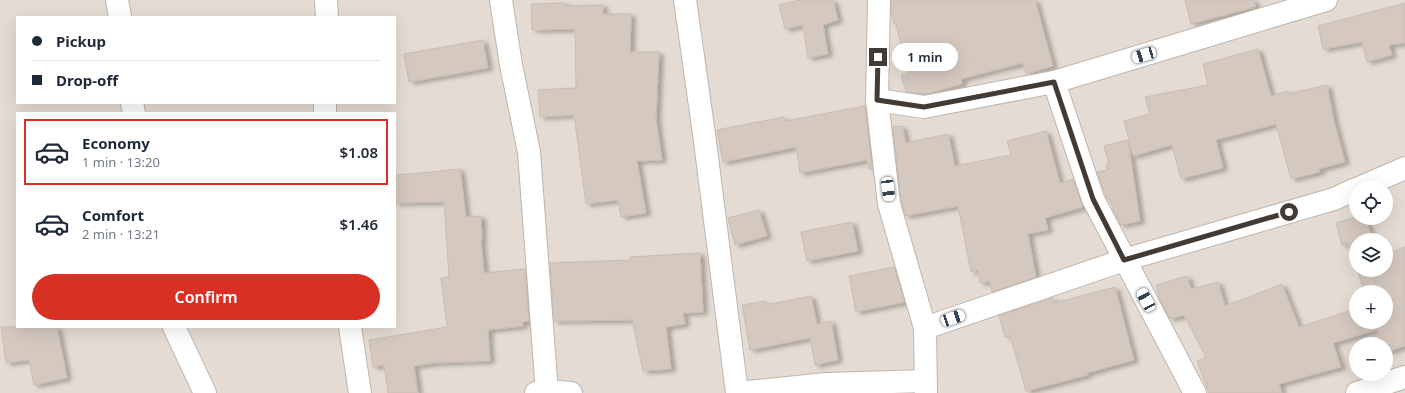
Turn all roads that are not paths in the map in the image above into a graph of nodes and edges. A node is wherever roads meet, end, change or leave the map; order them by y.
1 (117, 0) edge
2 (326, 0) edge
3 (501, 0) edge
4 (685, 0) edge
5 (880, 0) edge
6 (1326, 0) edge
7 (120, 16) edge
8 (327, 16) edge
9 (1054, 82) junction
10 (877, 100) junction
11 (1405, 168) edge
12 (1375, 181) edge
13 (1349, 192) edge
14 (1124, 260) junction
15 (174, 328) edge
16 (350, 328) edge
17 (925, 328) junction
18 (1405, 377) edge
19 (926, 387) edge
20 (543, 392) edge
21 (205, 393) edge
22 (360, 393) edge
23 (571, 393) edge
24 (737, 393) edge
25 (1195, 393) edge
26 (1357, 393) edge

1 - 7 street
2 - 8 street
3 - 20 street
4 - 24 street
5 - 10 street
6 - 9 street
9 - 10 street
9 - 14 street
10 - 17 street
11 - 12 street
13 - 14 street
14 - 17 street
14 - 25 street
15 - 21 street
16 - 22 street
17 - 19 street
18 - 26 street
19 - 24 street
20 - 23 street

